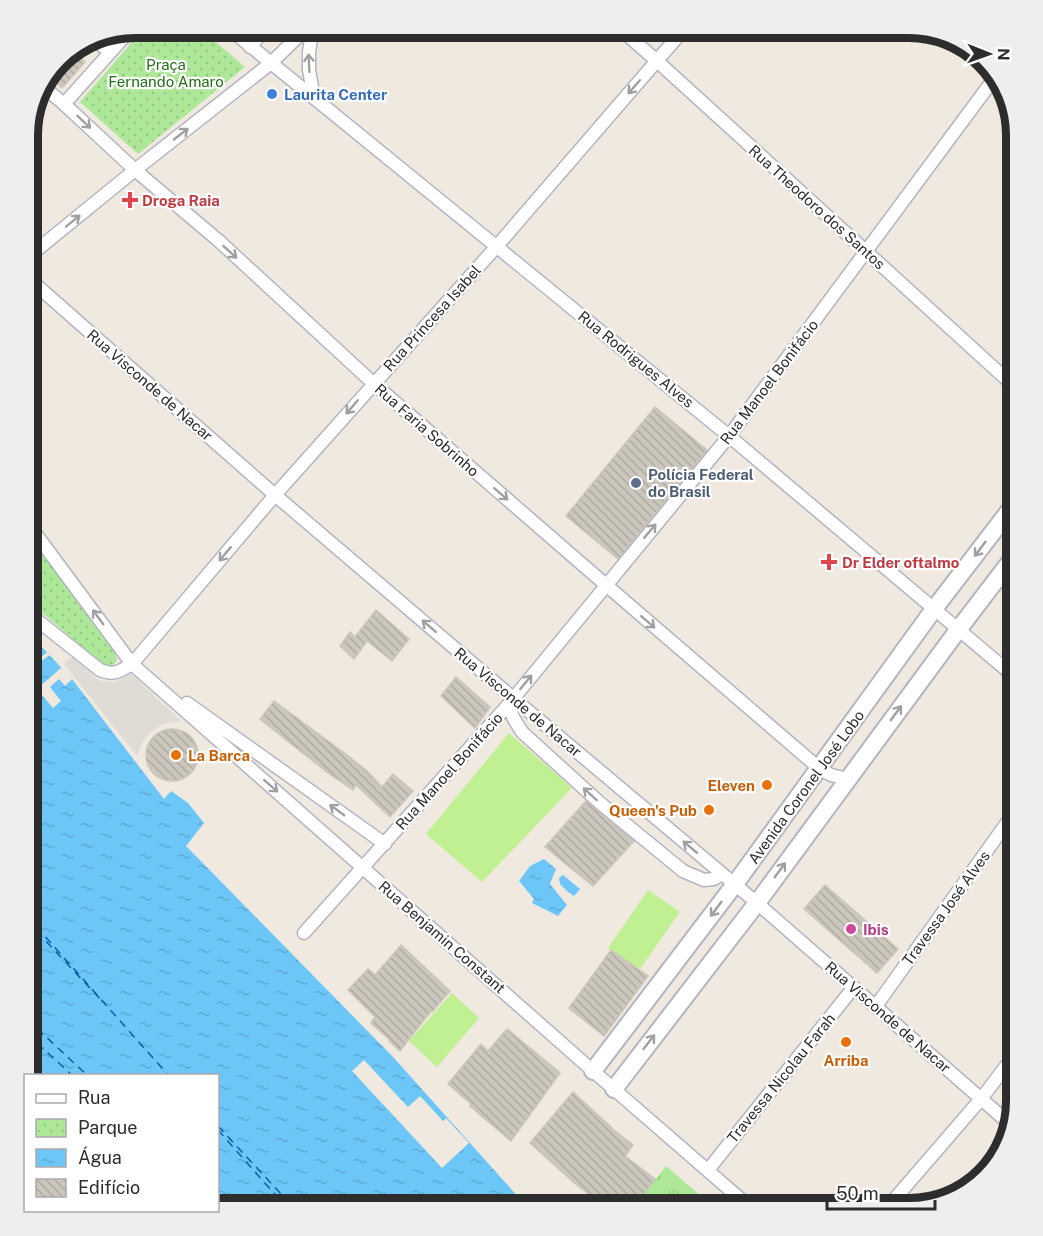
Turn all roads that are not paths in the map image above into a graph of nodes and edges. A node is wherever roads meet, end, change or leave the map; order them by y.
1 (240, 38) edge
2 (258, 38) edge
3 (297, 38) edge
4 (311, 38) edge
5 (631, 38) edge
6 (677, 38) edge
7 (122, 39) edge
8 (100, 44) edge
9 (250, 47) junction
10 (110, 52) junction
11 (657, 61) junction
12 (271, 63) junction
13 (990, 84) edge
14 (48, 91) edge
15 (314, 98) junction
16 (64, 104) junction
17 (135, 170) junction
18 (497, 246) junction
19 (38, 249) edge
20 (866, 252) junction
21 (38, 287) edge
22 (1006, 379) edge
23 (374, 383) junction
24 (729, 436) junction
25 (275, 495) junction
26 (1006, 515) edge
27 (38, 537) edge
28 (1006, 567) edge
29 (606, 585) junction
30 (934, 609) junction
31 (38, 621) edge
32 (958, 630) junction
33 (132, 664) junction
34 (1006, 670) edge
35 (510, 702) junction
36 (820, 769) junction
37 (848, 779) junction
38 (1006, 824) edge
39 (385, 844) junction
40 (363, 868) junction
41 (729, 879) junction
42 (757, 903) junction
43 (304, 933) dead end
44 (854, 987) junction
45 (876, 1006) junction
46 (1006, 1066) edge
47 (593, 1071) junction
48 (614, 1089) junction
49 (981, 1099) junction
50 (1004, 1119) edge
51 (708, 1170) junction
52 (740, 1198) edge
53 (896, 1198) edge

1 - 9 street, Rua Rodrigues Alves
2 - 9 street
3 - 12 street
15 -> 4 street
5 - 11 street, Rua Theodoro dos Santos
6 - 11 street, Rua Princesa Isabel
7 - 10 street
8 - 10 street
9 - 12 street, Rua Rodrigues Alves
10 - 16 street
11 -> 18 street, Rua Princesa Isabel
11 - 20 street, Rua Theodoro dos Santos
12 - 15 street, Rua Rodrigues Alves
17 -> 12 street
13 - 20 street, Rua Manoel Bonifácio
14 - 16 street, Rua Faria Sobrinho
15 - 18 street, Rua Rodrigues Alves
16 -> 17 street, Rua Faria Sobrinho
19 -> 17 street
17 -> 23 street, Rua Faria Sobrinho
18 - 23 street, Rua Princesa Isabel
18 - 24 street, Rua Rodrigues Alves
20 - 22 street, Rua Theodoro dos Santos
20 - 24 street, Rua Manoel Bonifácio
21 - 25 street, Rua Visconde de Nacar
23 -> 25 street, Rua Princesa Isabel
23 -> 29 street, Rua Faria Sobrinho
29 -> 24 street, Rua Manoel Bonifácio
24 - 30 street, Rua Rodrigues Alves
25 -> 33 street, Rua Princesa Isabel
35 -> 25 street, Rua Visconde de Nacar
26 -> 30 street, Avenida Coronel José Lobo
33 -> 27 street
28 - 32 street, Avenida Coronel José Lobo
35 -> 29 street, Rua Manoel Bonifácio
29 -> 36 street, Rua Faria Sobrinho
30 - 32 street, Rua Rodrigues Alves
30 - 36 street, Avenida Coronel José Lobo
31 - 33 street
32 - 34 street, Rua Rodrigues Alves
37 -> 32 street, Avenida Coronel José Lobo
39 -> 33 street
33 -> 40 street, Rua Benjamin Constant
35 - 39 street, Rua Manoel Bonifácio
41 -> 35 street, Rua Visconde de Nacar
41 -> 35 street
36 - 37 street
36 - 41 street, Avenida Coronel José Lobo
42 -> 37 street, Avenida Coronel José Lobo
38 - 45 street, Travessa José Alves
39 - 40 street, Rua Manoel Bonifácio
40 - 43 street, Rua Manoel Bonifácio
40 - 47 street, Rua Benjamin Constant
41 - 42 street, Rua Visconde de Nacar
41 -> 47 street, Avenida Coronel José Lobo
42 - 44 street, Rua Visconde de Nacar
48 -> 42 street, Avenida Coronel José Lobo
44 - 45 street, Rua Visconde de Nacar
44 - 51 street, Travessa Nicolau Farah
45 - 49 street, Rua Visconde de Nacar
46 - 49 street
47 - 48 street, Rua Benjamin Constant
48 - 51 street, Rua Benjamin Constant
49 - 50 street, Rua Visconde de Nacar
49 - 53 street
51 - 52 street, Rua Benjamin Constant

